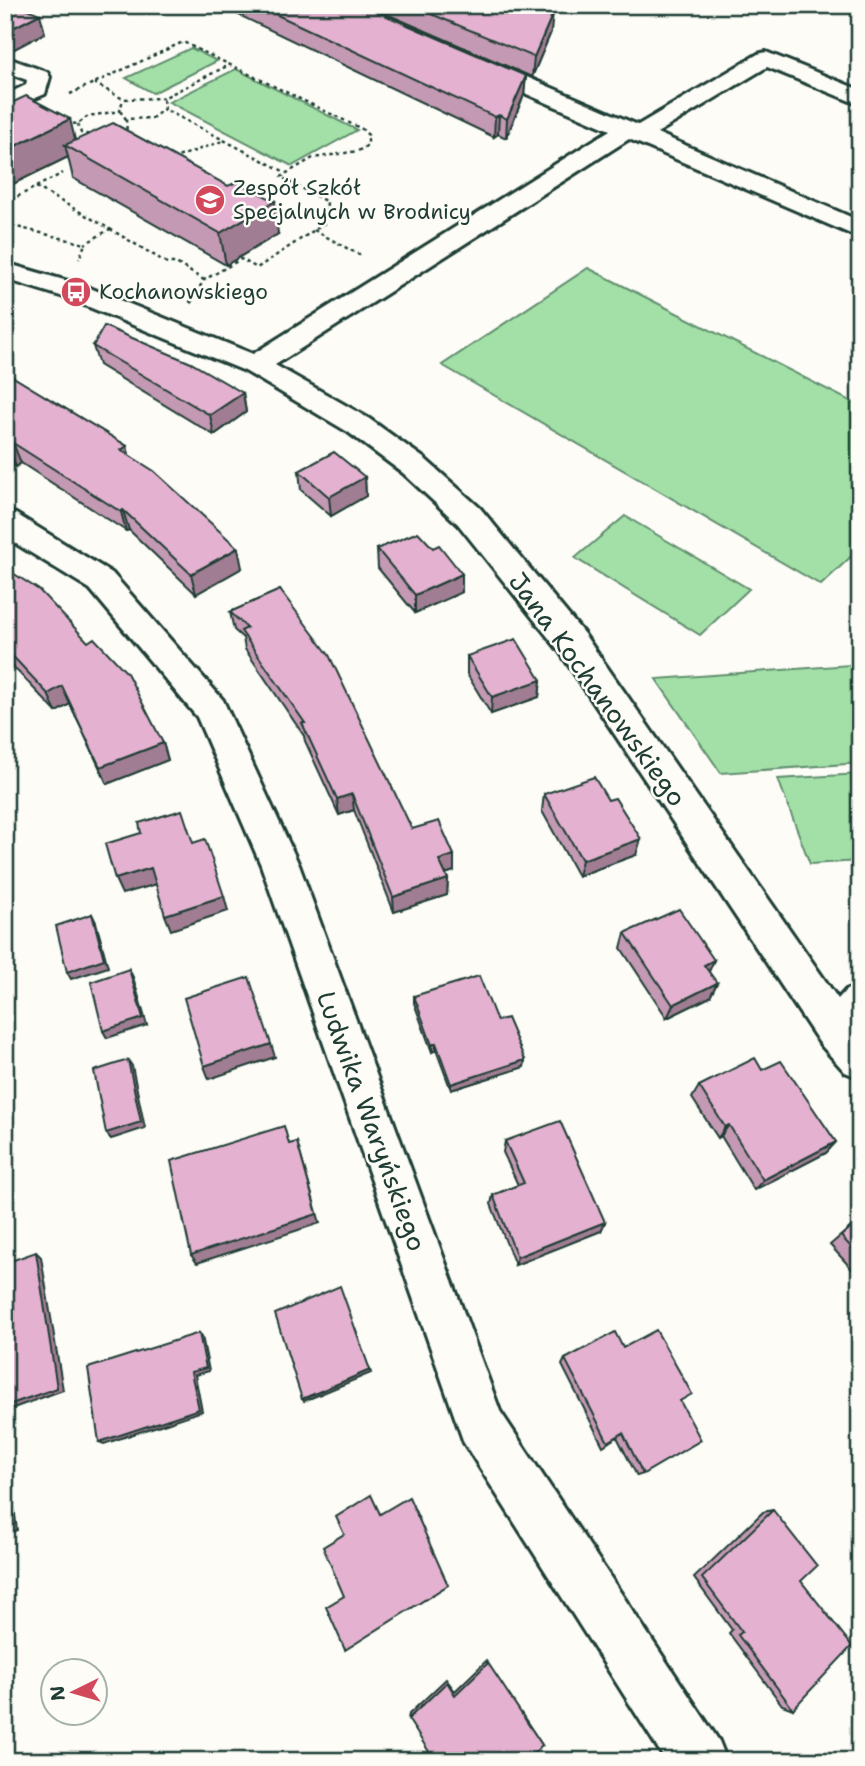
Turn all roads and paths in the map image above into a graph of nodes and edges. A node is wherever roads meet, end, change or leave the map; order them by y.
1 (453, 53) edge
2 (5, 64) edge
3 (230, 65) junction
4 (94, 83) junction
5 (70, 94) dead end
6 (163, 98) junction
7 (860, 98) edge
8 (123, 99) junction
9 (5, 104) edge
10 (163, 110) junction
11 (120, 111) junction
12 (125, 118) junction
13 (56, 123) edge
14 (78, 124) junction
15 (634, 132) junction
16 (93, 136) edge
17 (224, 141) junction
18 (129, 145) edge
19 (161, 158) edge
20 (64, 173) dead end
21 (288, 173) junction
22 (36, 187) junction
23 (5, 203) edge
24 (110, 229) junction
25 (314, 230) junction
26 (860, 230) edge
27 (85, 244) dead end
28 (373, 263) dead end
29 (5, 271) edge
30 (204, 280) junction
31 (185, 310) dead end
32 (255, 365) junction
33 (5, 522) edge
34 (852, 1030) edge
35 (699, 1761) edge

1 - 15 street
2 - 9 street
3 - 4 path
3 - 6 path
3 - 21 path
4 - 5 path
4 - 8 path
6 - 8 path
6 - 10 path
7 - 15 street
8 - 11 path
10 - 12 path
10 - 17 path
11 - 12 path
11 - 14 path
12 - 18 path
13 - 14 path
14 - 16 path
15 - 26 street
15 - 32 street
17 - 19 path
17 - 21 path
20 - 22 path
21 - 25 path
22 - 23 path
22 - 24 path
24 - 27 path
24 - 30 path
25 - 28 path
25 - 30 path
29 - 32 street, Jana Kochanowskiego
30 - 31 path
32 - 34 street, Jana Kochanowskiego
33 - 35 street, Ludwika Waryńskiego

